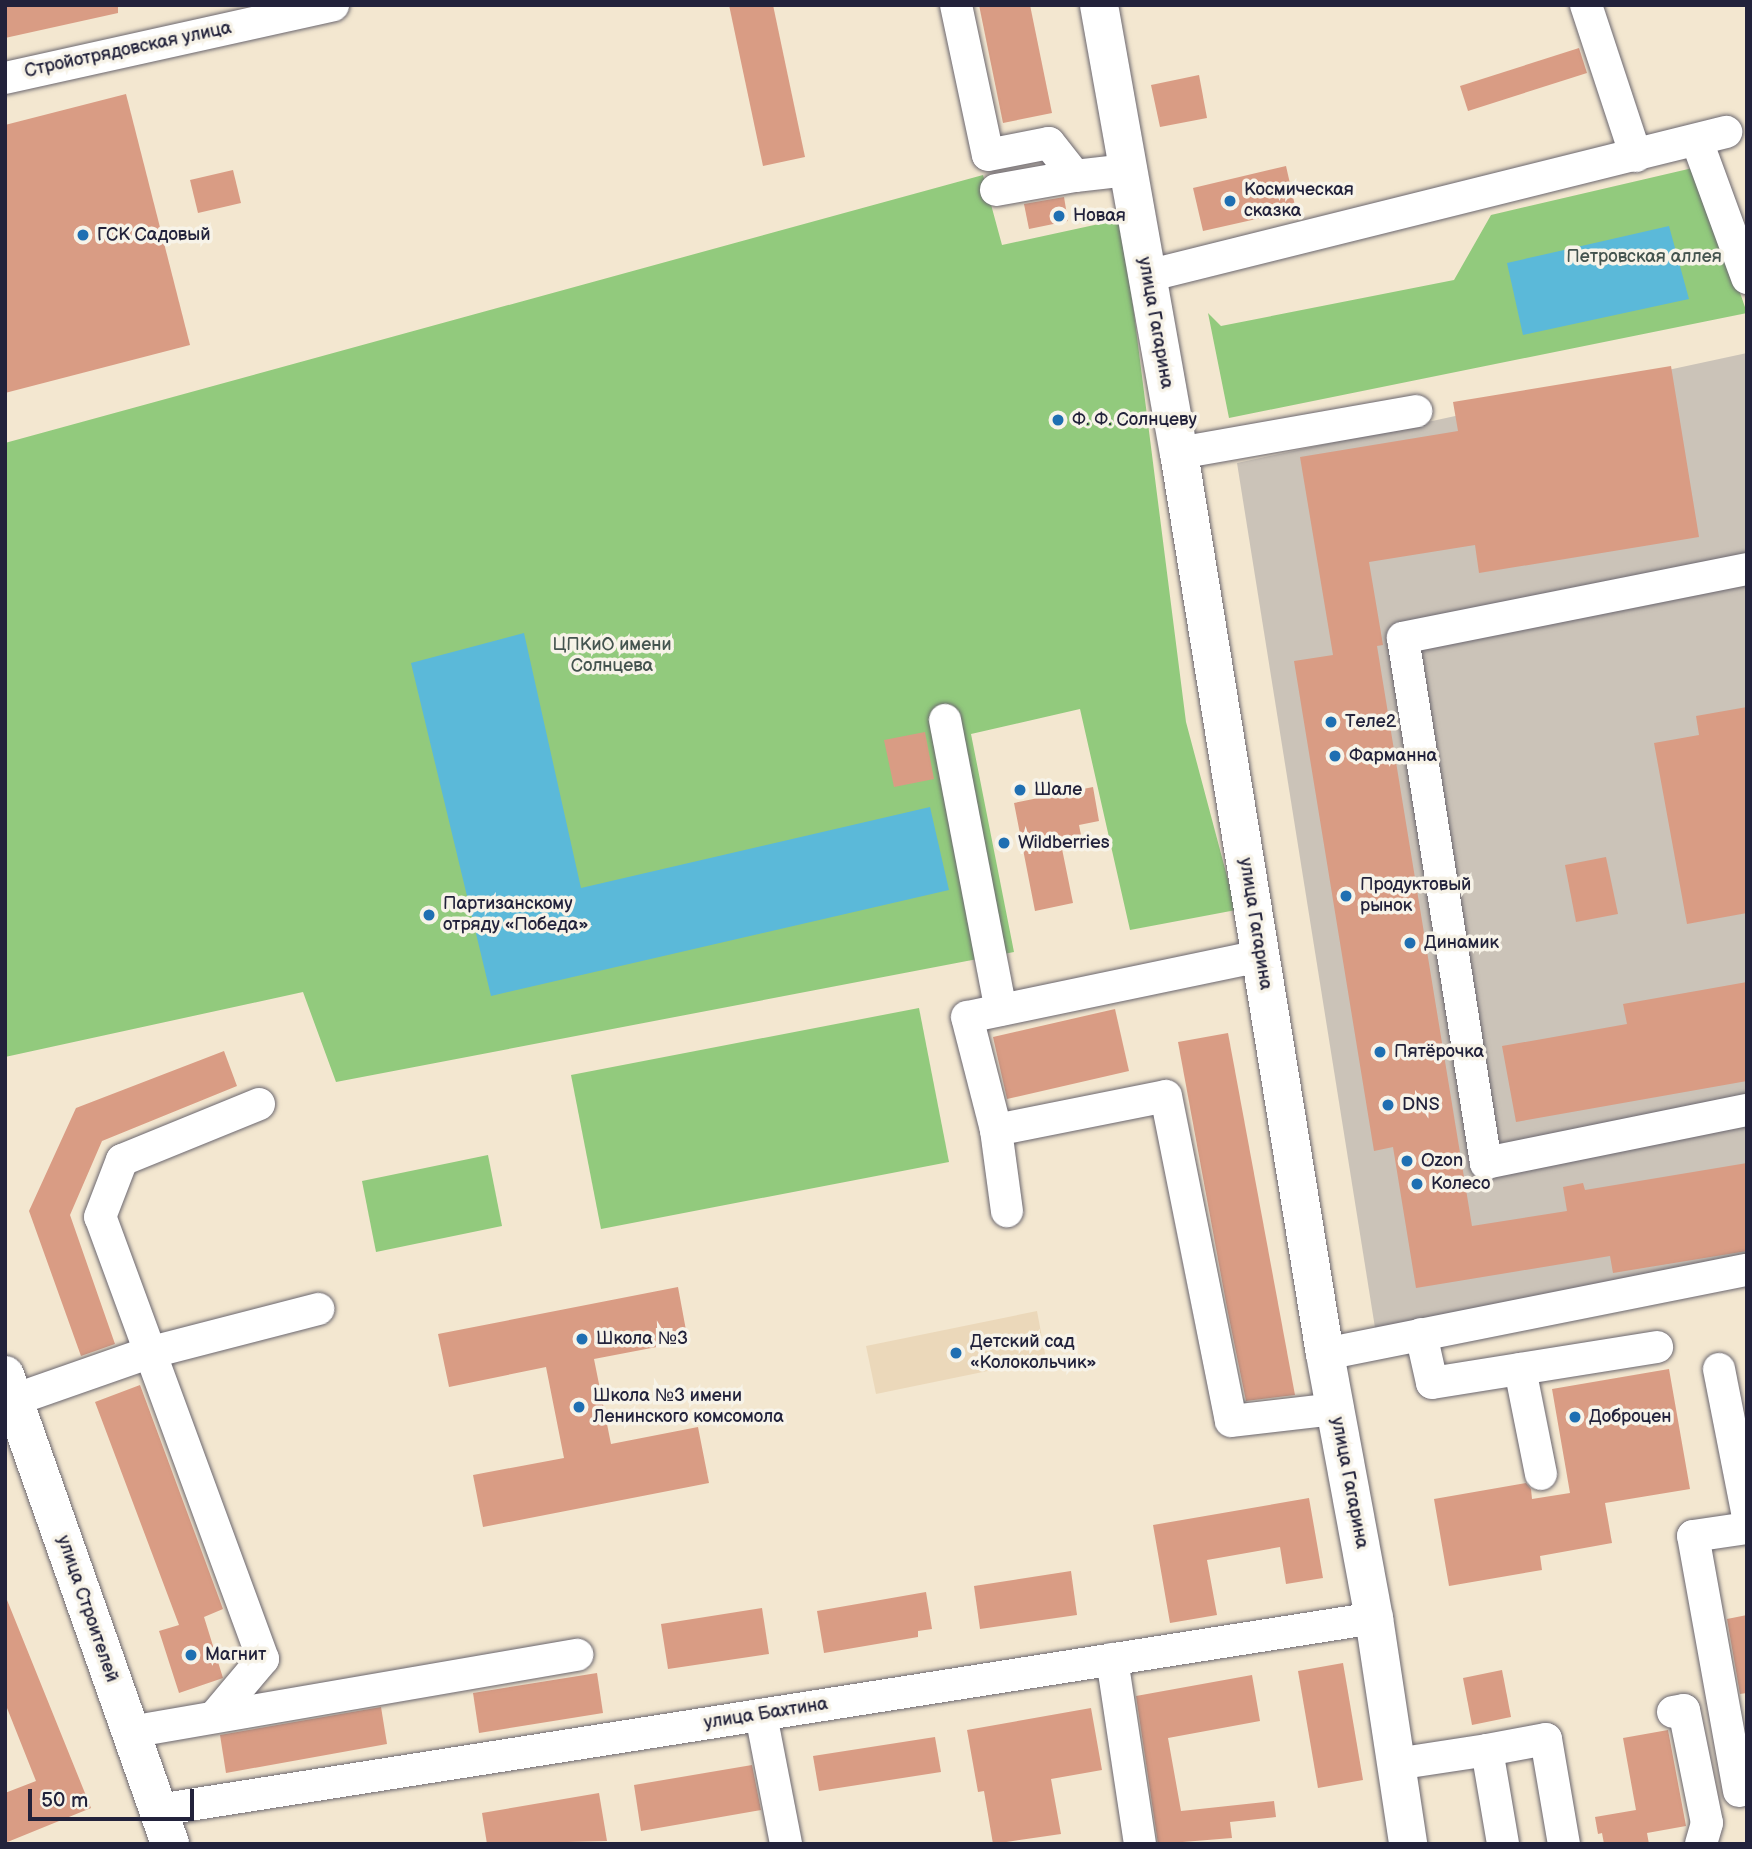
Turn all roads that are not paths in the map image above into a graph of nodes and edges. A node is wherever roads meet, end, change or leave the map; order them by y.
1 (333, 5) edge
2 (956, 5) edge
3 (1099, 5) edge
4 (1586, 5) edge
5 (275, 11) edge
6 (5, 78) edge
7 (1636, 156) junction
8 (1128, 170) junction
9 (1075, 176) junction
10 (996, 190) dead end
11 (1147, 275) junction
12 (1747, 278) edge
13 (1416, 411) dead end
14 (1179, 453) junction
15 (1747, 569) edge
16 (945, 720) dead end
17 (1260, 956) junction
18 (1001, 1010) junction
19 (259, 1104) dead end
20 (1747, 1110) edge
21 (996, 1130) junction
22 (1007, 1211) dead end
23 (1747, 1270) edge
24 (318, 1309) dead end
25 (1422, 1334) junction
26 (1657, 1347) dead end
27 (148, 1353) junction
28 (1325, 1354) junction
29 (1520, 1369) junction
30 (1719, 1369) dead end
31 (8, 1392) edge
32 (1335, 1409) junction
33 (1541, 1474) dead end
34 (1747, 1512) edge
35 (1747, 1528) edge
36 (1374, 1618) junction
37 (577, 1656) dead end
38 (1112, 1659) junction
39 (1673, 1712) dead end
40 (761, 1715) junction
41 (214, 1717) junction
42 (130, 1732) junction
43 (1487, 1750) junction
44 (1396, 1764) junction
45 (1743, 1787) edge
46 (164, 1827) edge
47 (1704, 1833) edge
48 (786, 1844) edge
49 (1140, 1844) edge
50 (1408, 1844) edge
51 (1503, 1844) edge
52 (1564, 1844) edge

1 - 5 street, Стройотрядовская улица
2 - 9 street
3 - 8 main road, улица Гагарина
4 - 7 street
5 - 6 street, Стройотрядовская улица
7 - 11 street
7 - 12 street
8 - 9 street
8 - 11 main road, улица Гагарина
9 - 10 street
11 - 14 main road, улица Гагарина
13 - 14 street
14 - 17 main road, улица Гагарина
15 - 20 street
16 - 18 street
17 - 18 street
17 - 28 main road, улица Гагарина
18 - 21 street
19 - 27 street
21 - 22 street
21 - 32 street
23 - 25 street
24 - 27 street
25 - 28 street
25 - 29 street
26 - 29 street
27 - 31 street
27 - 41 street
28 - 32 main road, улица Гагарина
29 - 33 street
30 - 34 street
31 - 42 main road, улица Строителей
32 - 36 main road, улица Гагарина
35 - 45 street
36 - 38 street, улица Бахтина
36 - 44 main road, улица Гагарина
37 - 41 street
38 - 40 street, улица Бахтина
38 - 49 street
39 - 47 street
40 - 46 street, улица Бахтина
40 - 48 street
41 - 42 street
42 - 46 main road, улица Строителей
43 - 44 street
43 - 51 street
43 - 52 street
44 - 50 main road, улица Гагарина
45 - 47 street

